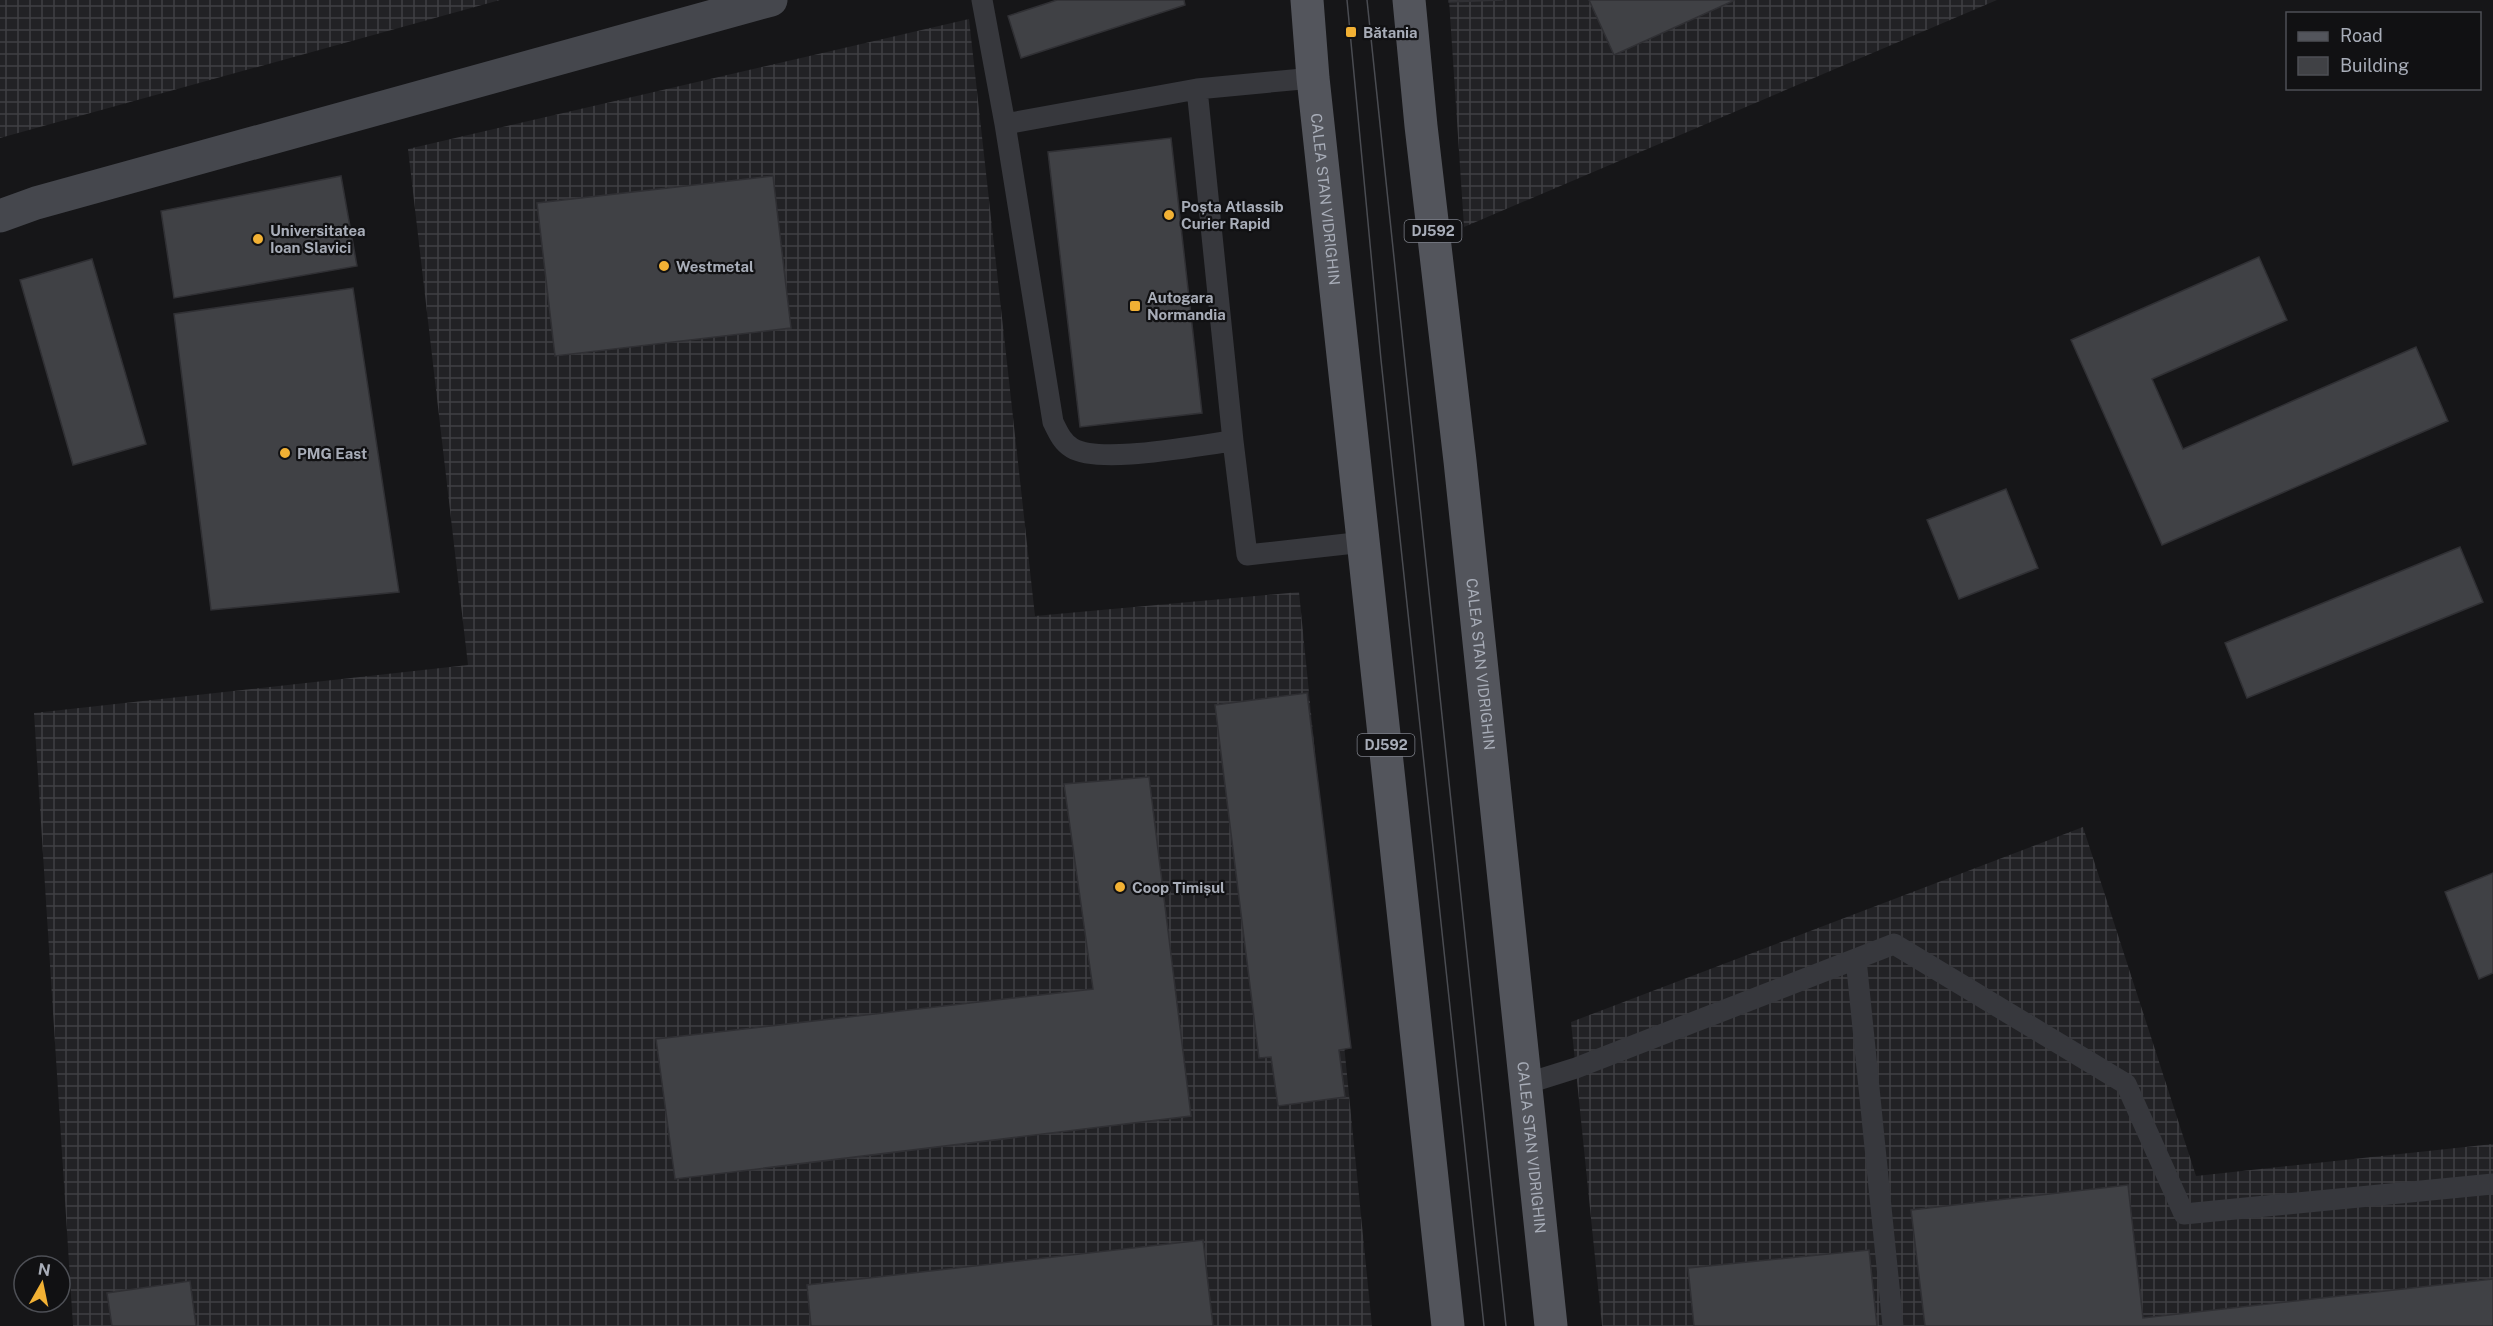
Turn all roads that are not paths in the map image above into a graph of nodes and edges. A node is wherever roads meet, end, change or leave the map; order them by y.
1 (771, 0) edge
2 (982, 0) edge
3 (1307, 0) edge
4 (1409, 0) edge
5 (1313, 78) junction
6 (1197, 90) junction
7 (1005, 124) junction
8 (0, 216) edge
9 (1233, 441) junction
10 (1364, 542) junction
11 (1856, 959) junction
12 (1525, 1084) junction
13 (2493, 1184) edge
14 (1448, 1326) edge
15 (1551, 1326) edge
16 (1893, 1326) edge

1 - 8 street
2 - 7 lane
3 - 5 main road, CALEA STAN VIDRIGHIN / DJ592
4 - 12 main road, CALEA STAN VIDRIGHIN / DJ592
5 - 6 lane
5 - 10 main road, CALEA STAN VIDRIGHIN / DJ592
6 - 7 lane
6 - 9 lane
7 - 9 lane
9 - 10 lane
10 - 14 main road, CALEA STAN VIDRIGHIN / DJ592
11 - 12 lane
11 - 13 lane
11 - 16 lane
12 - 15 main road, CALEA STAN VIDRIGHIN / DJ592

